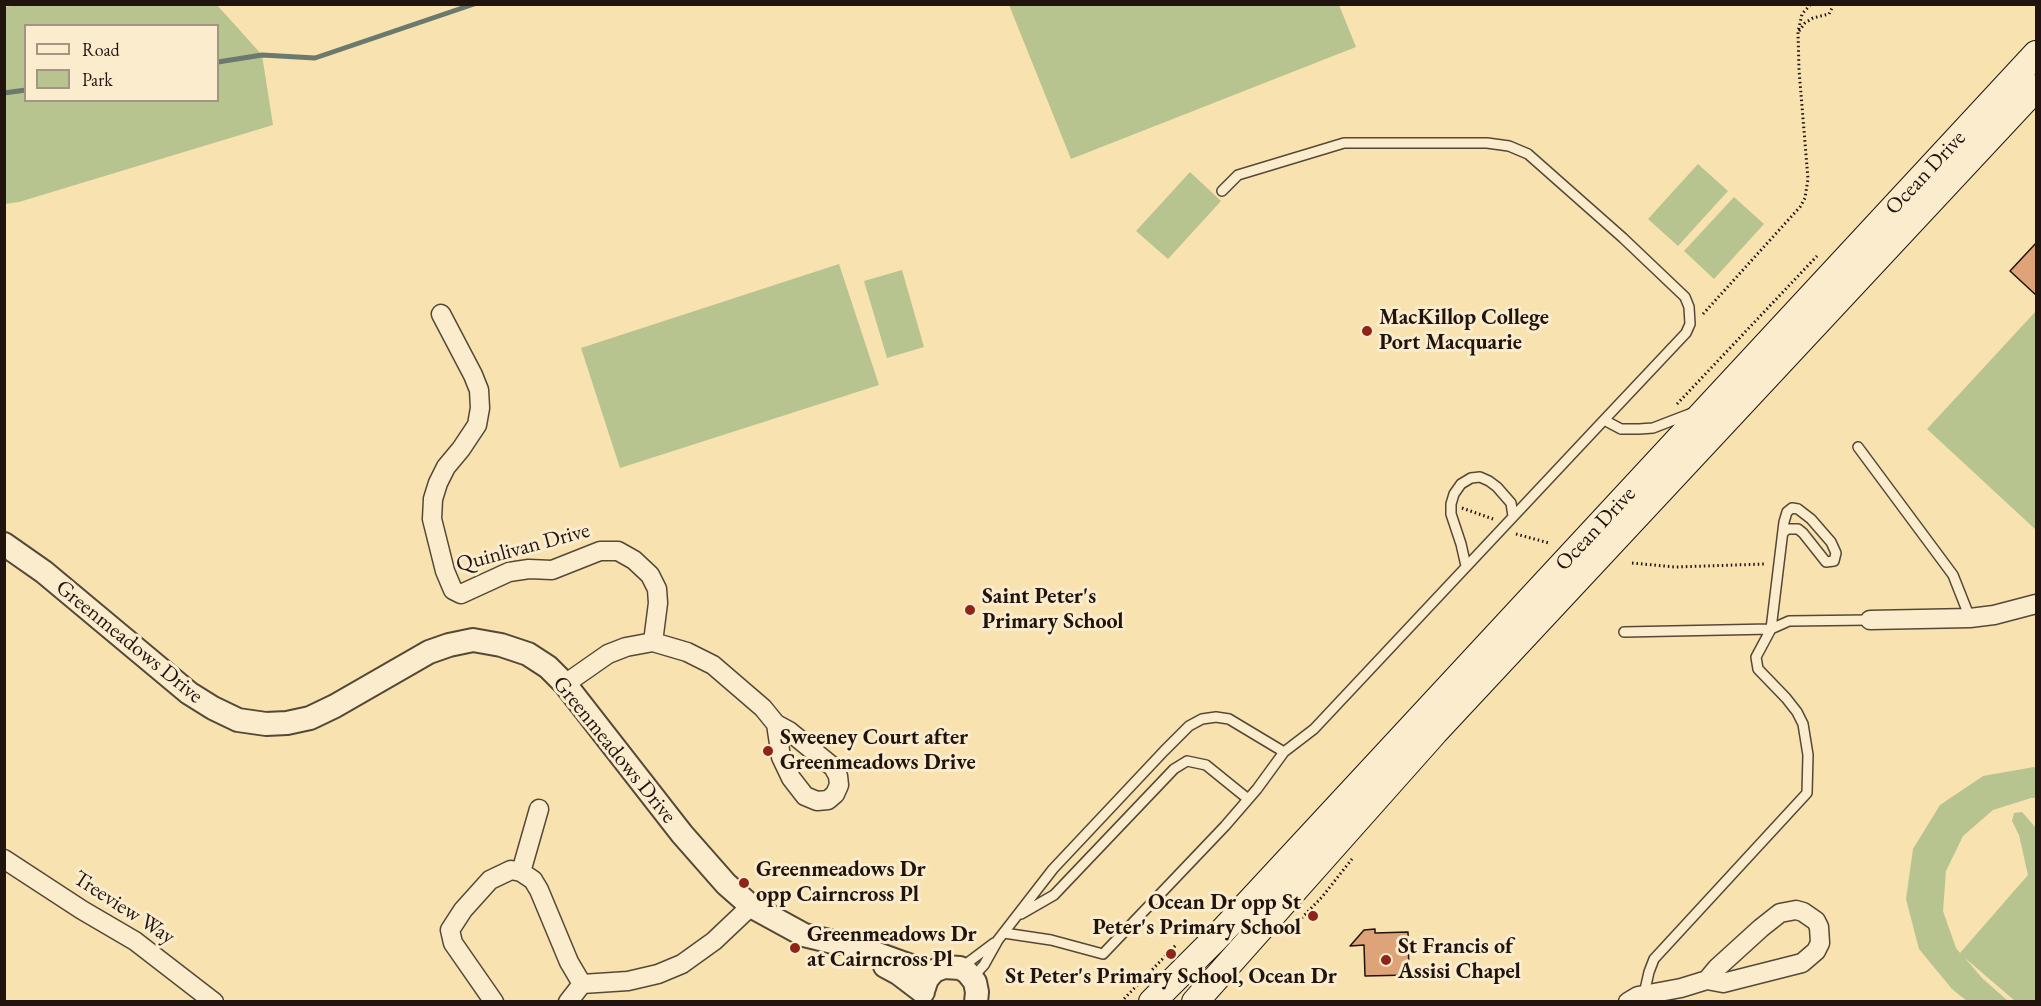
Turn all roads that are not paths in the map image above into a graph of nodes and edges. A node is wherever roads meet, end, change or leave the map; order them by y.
1 (2037, 54) edge
2 (2037, 88) edge
3 (1222, 191) dead end
4 (441, 314) dead end
5 (1712, 405) junction
6 (1604, 420) junction
7 (1857, 447) dead end
8 (1513, 516) junction
9 (1783, 533) junction
10 (4, 544) edge
11 (1466, 566) junction
12 (2037, 604) edge
13 (1970, 618) junction
14 (1870, 620) joint
15 (1771, 629) junction
16 (1624, 632) dead end
17 (653, 642) junction
18 (565, 684) junction
19 (776, 724) dead end
20 (1284, 753) junction
21 (1248, 799) junction
22 (539, 809) dead end
23 (4, 859) edge
24 (521, 872) junction
25 (751, 906) junction
26 (1017, 917) junction
27 (1001, 937) junction
28 (966, 973) junction
29 (1707, 980) junction
30 (582, 984) junction
31 (926, 990) edge
32 (1636, 998) edge
33 (214, 1002) edge
34 (494, 1002) edge
35 (568, 1002) edge
36 (976, 1002) edge
37 (1152, 1002) edge
38 (1195, 1002) edge

1 - 5 main road, Ocean Drive
2 - 38 main road, Ocean Drive
3 - 6 lane
4 - 17 street, Quinlivan Drive
5 - 6 lane
5 - 37 main road, Ocean Drive
6 - 8 lane
7 - 13 lane
8 - 11 lane
8 - 11 lane
9 - 9 lane
9 - 15 lane
10 - 18 street, Greenmeadows Drive
11 - 20 lane
12 - 13 street
13 - 14 street
14 - 15 lane
15 - 16 lane
15 - 32 lane
17 - 18 street
17 - 19 street
18 - 25 street, Greenmeadows Drive
20 - 21 lane
20 - 26 lane
21 - 26 lane
21 - 27 lane
22 - 24 street
23 - 33 street, Treeview Way
24 - 30 street
24 - 34 street
25 - 30 street
25 - 31 street, Greenmeadows Drive
26 - 27 lane
27 - 28 lane
27 - 28 lane
28 - 31 street, Greenmeadows Drive
28 - 36 street
29 - 29 street
29 - 32 street
30 - 35 street

